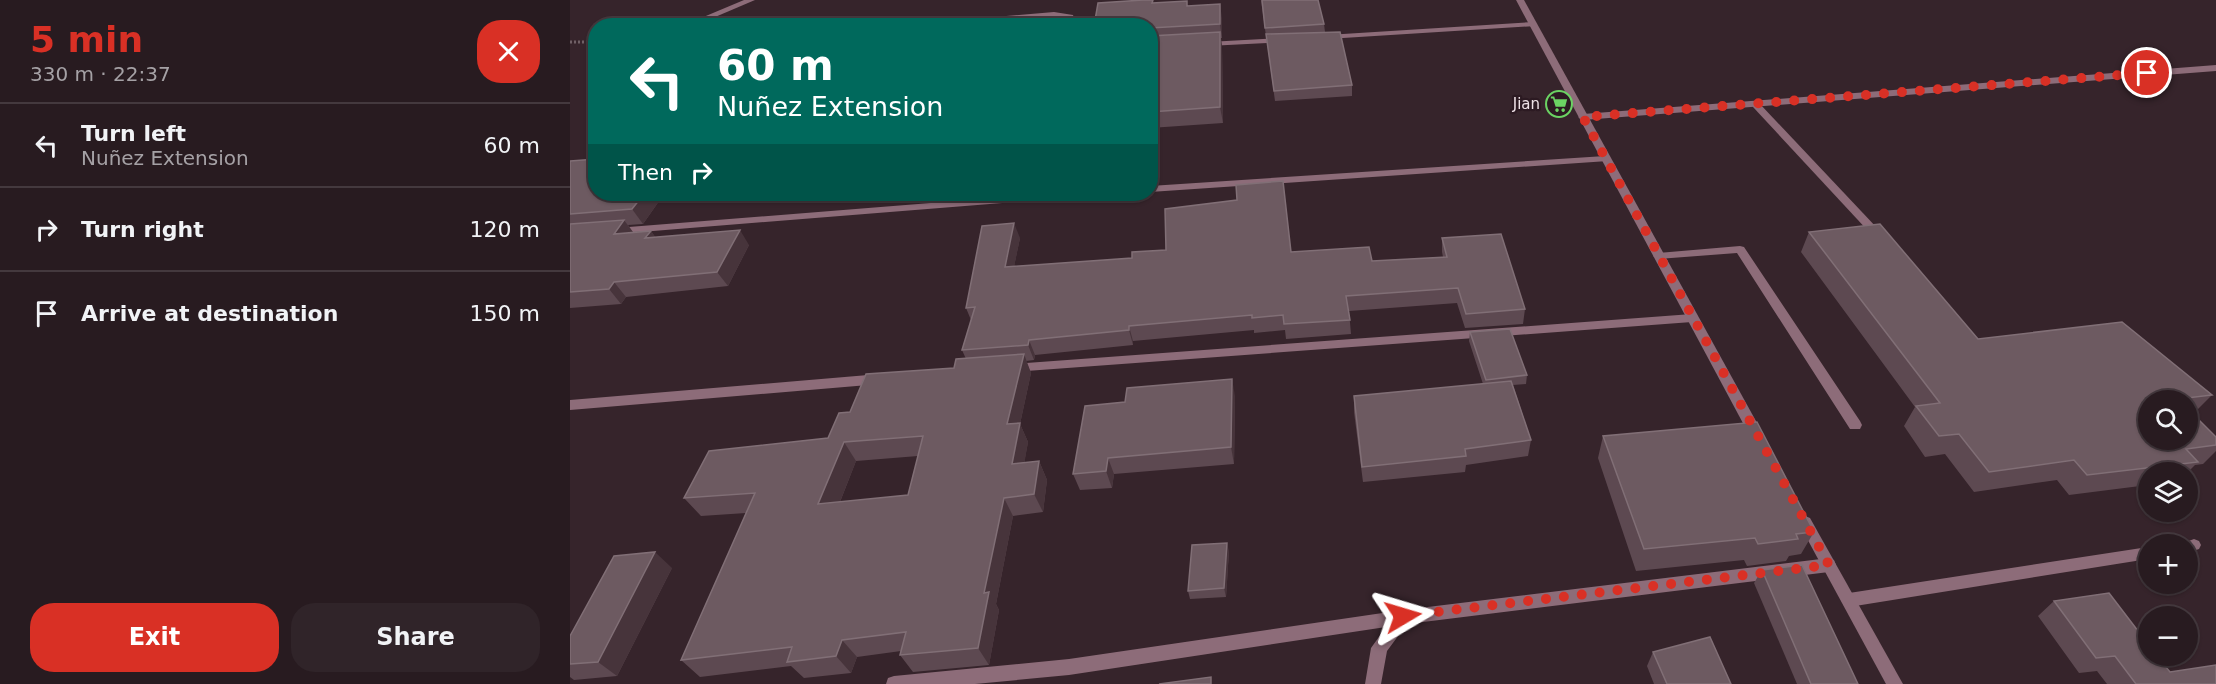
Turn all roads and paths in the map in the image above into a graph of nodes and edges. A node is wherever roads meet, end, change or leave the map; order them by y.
1 (751, 0) edge
2 (1520, 0) edge
3 (706, 18) edge
4 (1007, 18) edge
5 (1070, 18) edge
6 (1533, 24) junction
7 (1313, 38) edge
8 (1289, 39) edge
9 (570, 42) edge
10 (588, 42) edge
11 (1197, 44) edge
12 (2216, 68) edge
13 (1756, 105) junction
14 (1583, 117) junction
15 (1605, 159) junction
16 (1158, 188) edge
17 (989, 201) edge
18 (1874, 231) edge
19 (606, 232) edge
20 (1658, 256) junction
21 (1692, 318) junction
22 (1001, 369) edge
23 (896, 378) edge
24 (570, 405) edge
25 (1855, 425) dead end
26 (1766, 452) edge
27 (1800, 514) edge
28 (2138, 555) edge
29 (1829, 565) junction
30 (1849, 600) junction
31 (1403, 616) junction
32 (894, 684) edge
33 (1373, 684) edge
34 (1895, 684) edge

1 - 3 street
2 - 6 street
4 - 5 street
6 - 7 street
6 - 14 street
8 - 11 street
9 - 10 path
12 - 13 street
13 - 14 street
13 - 18 street
14 - 15 street
15 - 16 street
15 - 20 street
17 - 19 street
20 - 21 street
20 - 25 street
21 - 22 street
21 - 26 street
23 - 24 street
27 - 29 street
28 - 30 street
29 - 30 street
29 - 31 street
30 - 34 street
31 - 32 street
31 - 33 street

